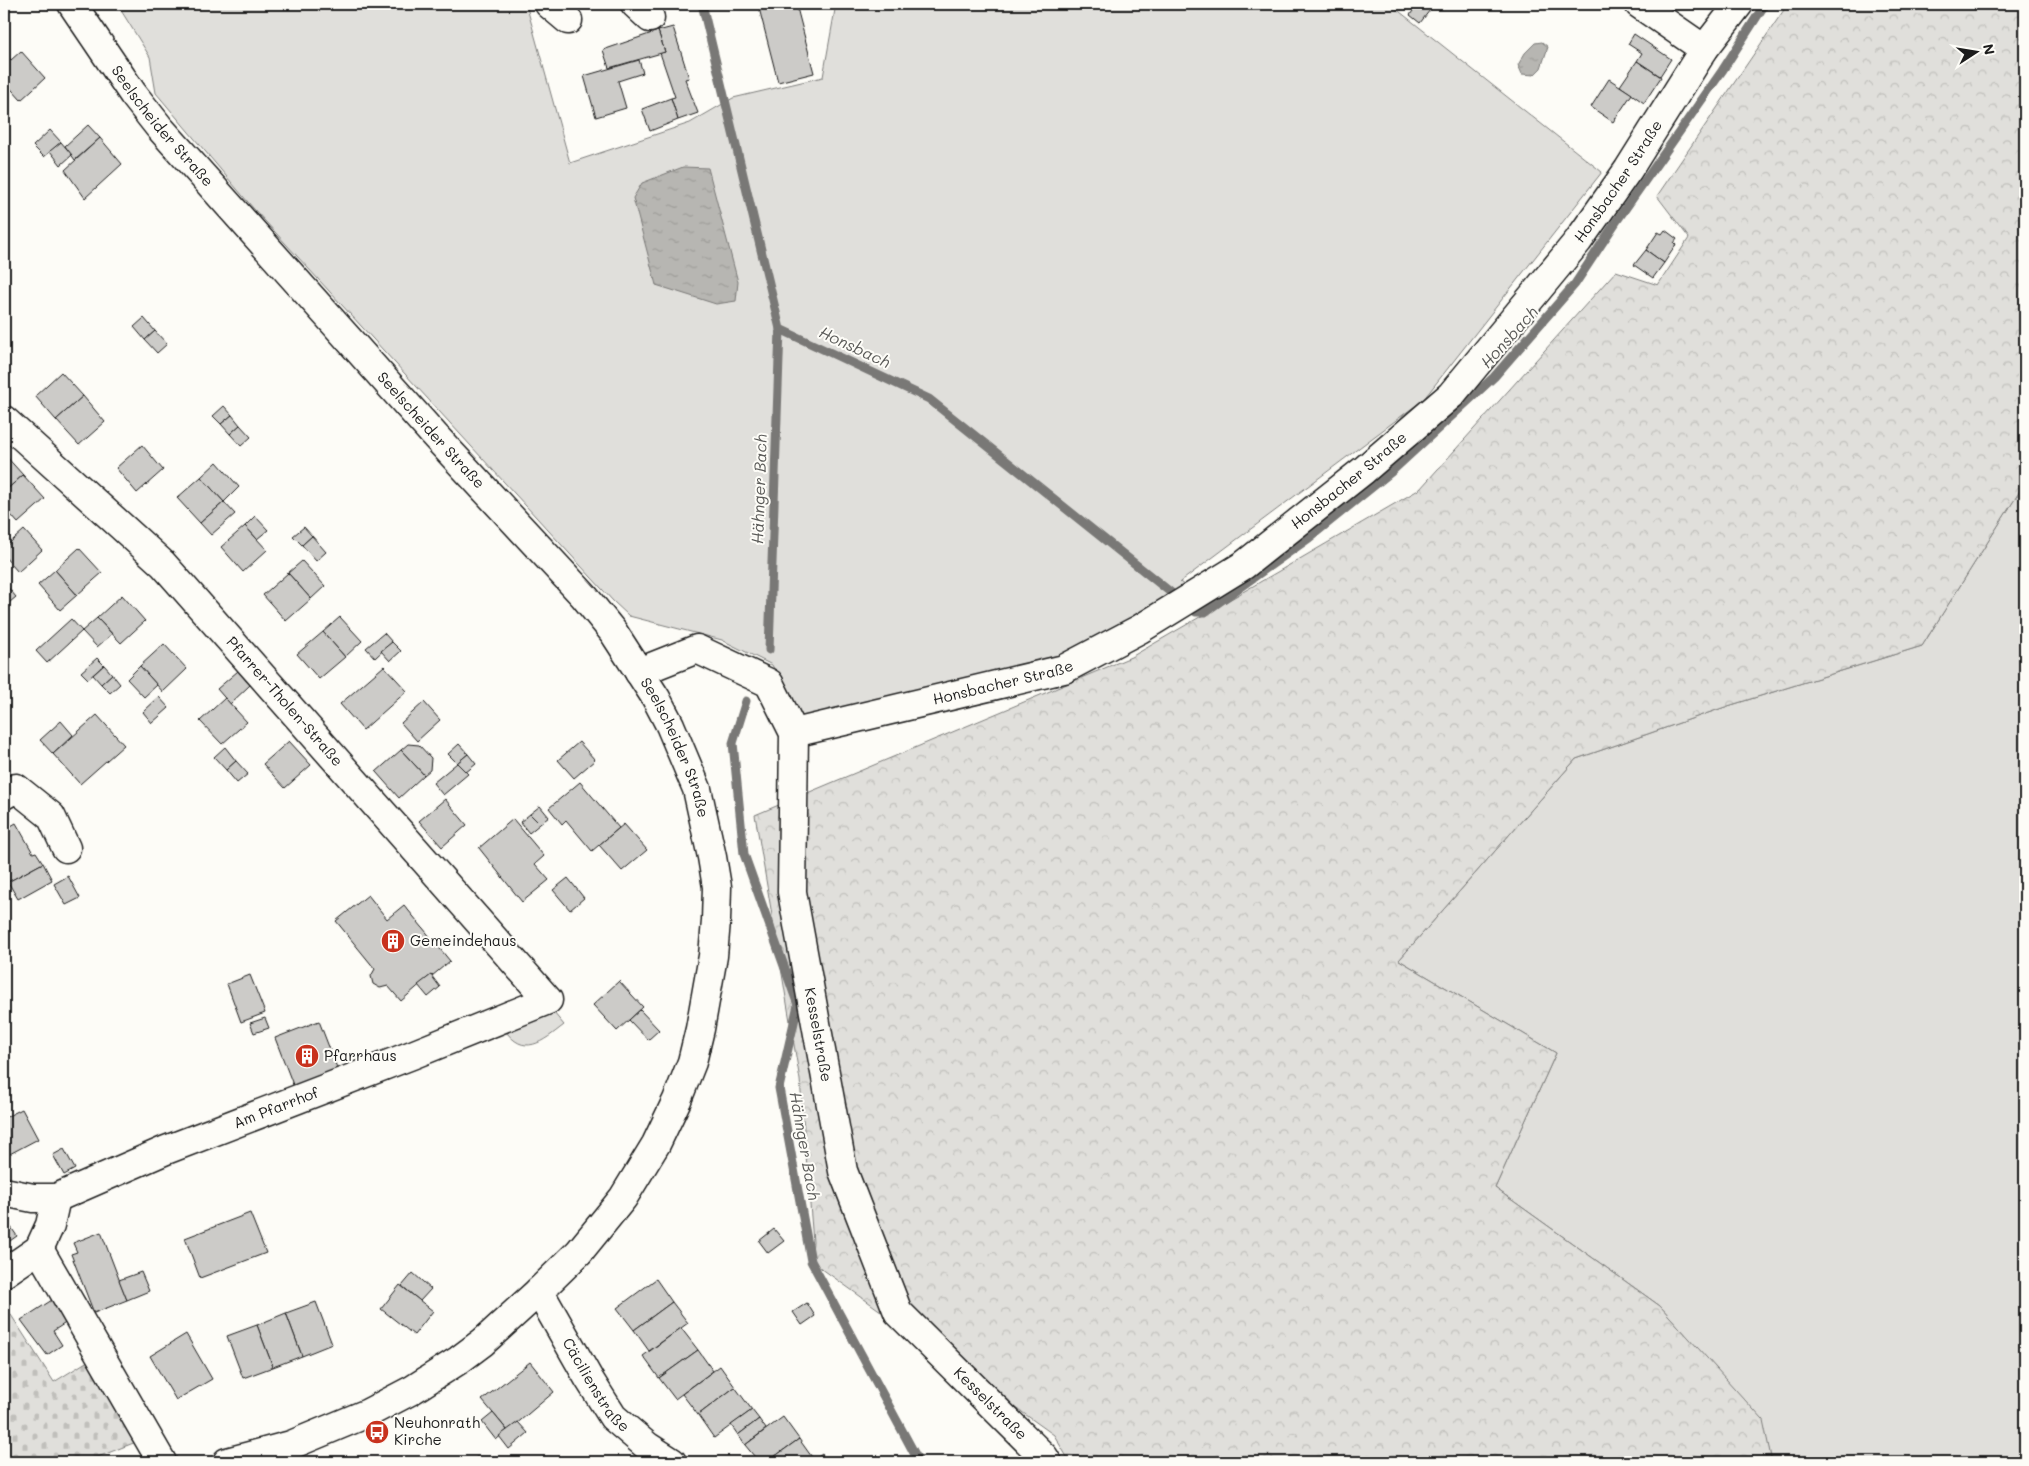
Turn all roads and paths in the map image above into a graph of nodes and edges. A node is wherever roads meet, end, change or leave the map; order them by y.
1 (72, 4) edge
2 (1639, 4) edge
3 (1739, 4) edge
4 (1704, 49) junction
5 (4, 420) edge
6 (640, 672) junction
7 (794, 733) junction
8 (10, 792) edge
9 (66, 848) dead end
10 (548, 1000) joint
11 (4, 1192) edge
12 (56, 1198) junction
13 (39, 1249) junction
14 (4, 1272) edge
15 (539, 1292) junction
16 (294, 1454) edge
17 (162, 1462) edge
18 (227, 1462) edge
19 (672, 1462) edge
20 (1047, 1462) edge

1 - 6 street, Seelscheider Straße
2 - 4 street
3 - 4 street, Honsbacher Straße
4 - 7 street, Honsbacher Straße
5 - 10 street, Pfarrer-Tholen-Straße
6 - 7 street, Kesselstraße
6 - 15 street, Seelscheider Straße
7 - 20 street, Kesselstraße
8 - 9 street
10 - 12 street, Am Pfarrhof
11 - 12 street
12 - 13 street
13 - 14 street
13 - 17 street
15 - 16 street, Seelscheider Straße
15 - 19 street, Cäcilienstraße
16 - 18 street, Seelscheider Straße

